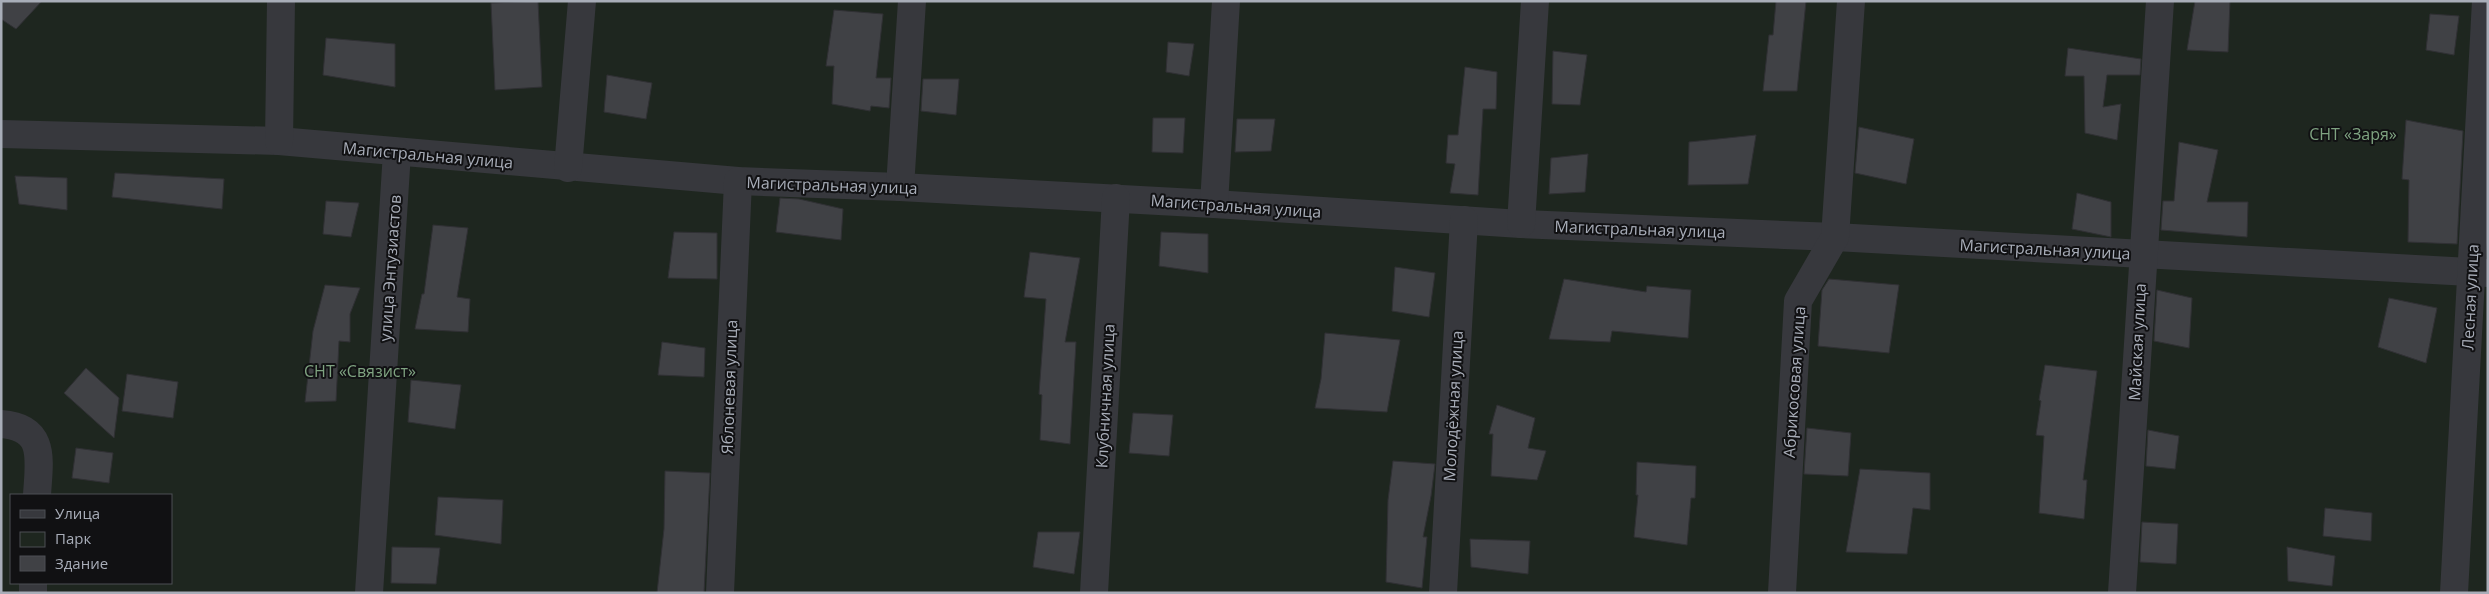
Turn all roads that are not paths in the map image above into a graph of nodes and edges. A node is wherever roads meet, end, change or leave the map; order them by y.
1 (281, 1) edge
2 (582, 1) edge
3 (912, 1) edge
4 (1226, 1) edge
5 (1535, 1) edge
6 (1851, 1) edge
7 (2160, 1) edge
8 (2486, 1) edge
9 (1, 134) edge
10 (279, 141) junction
11 (397, 152) junction
12 (568, 168) junction
13 (738, 182) junction
14 (900, 187) junction
15 (1116, 198) junction
16 (1214, 204) junction
17 (1464, 220) junction
18 (1521, 224) junction
19 (1834, 237) junction
20 (2143, 254) junction
21 (2480, 273) edge
22 (1, 424) edge
23 (37, 494) edge
24 (369, 593) edge
25 (720, 593) edge
26 (1094, 593) edge
27 (1443, 593) edge
28 (1782, 593) edge
29 (2122, 593) edge
30 (2454, 593) edge

1 - 10 street
2 - 12 street
3 - 14 street
4 - 16 street
5 - 18 street
6 - 19 street, Абрикосовая улица
7 - 20 street, Майская улица
8 - 21 street, Лесная улица
9 - 10 street, Магистральная улица
10 - 11 street, Магистральная улица
11 - 12 street, Магистральная улица
11 - 24 street, улица Энтузиастов
12 - 13 street, Магистральная улица
13 - 14 street, Магистральная улица
13 - 25 street, Яблоневая улица
14 - 15 street, Магистральная улица
15 - 16 street, Магистральная улица
15 - 26 street, Клубничная улица
16 - 17 street, Магистральная улица
17 - 18 street, Магистральная улица
17 - 27 street, Молодёжная улица
18 - 19 street, Магистральная улица
19 - 20 street, Магистральная улица
19 - 28 street, Абрикосовая улица
20 - 21 street, Магистральная улица
20 - 29 street, Майская улица
21 - 30 street, Лесная улица
22 - 23 street

